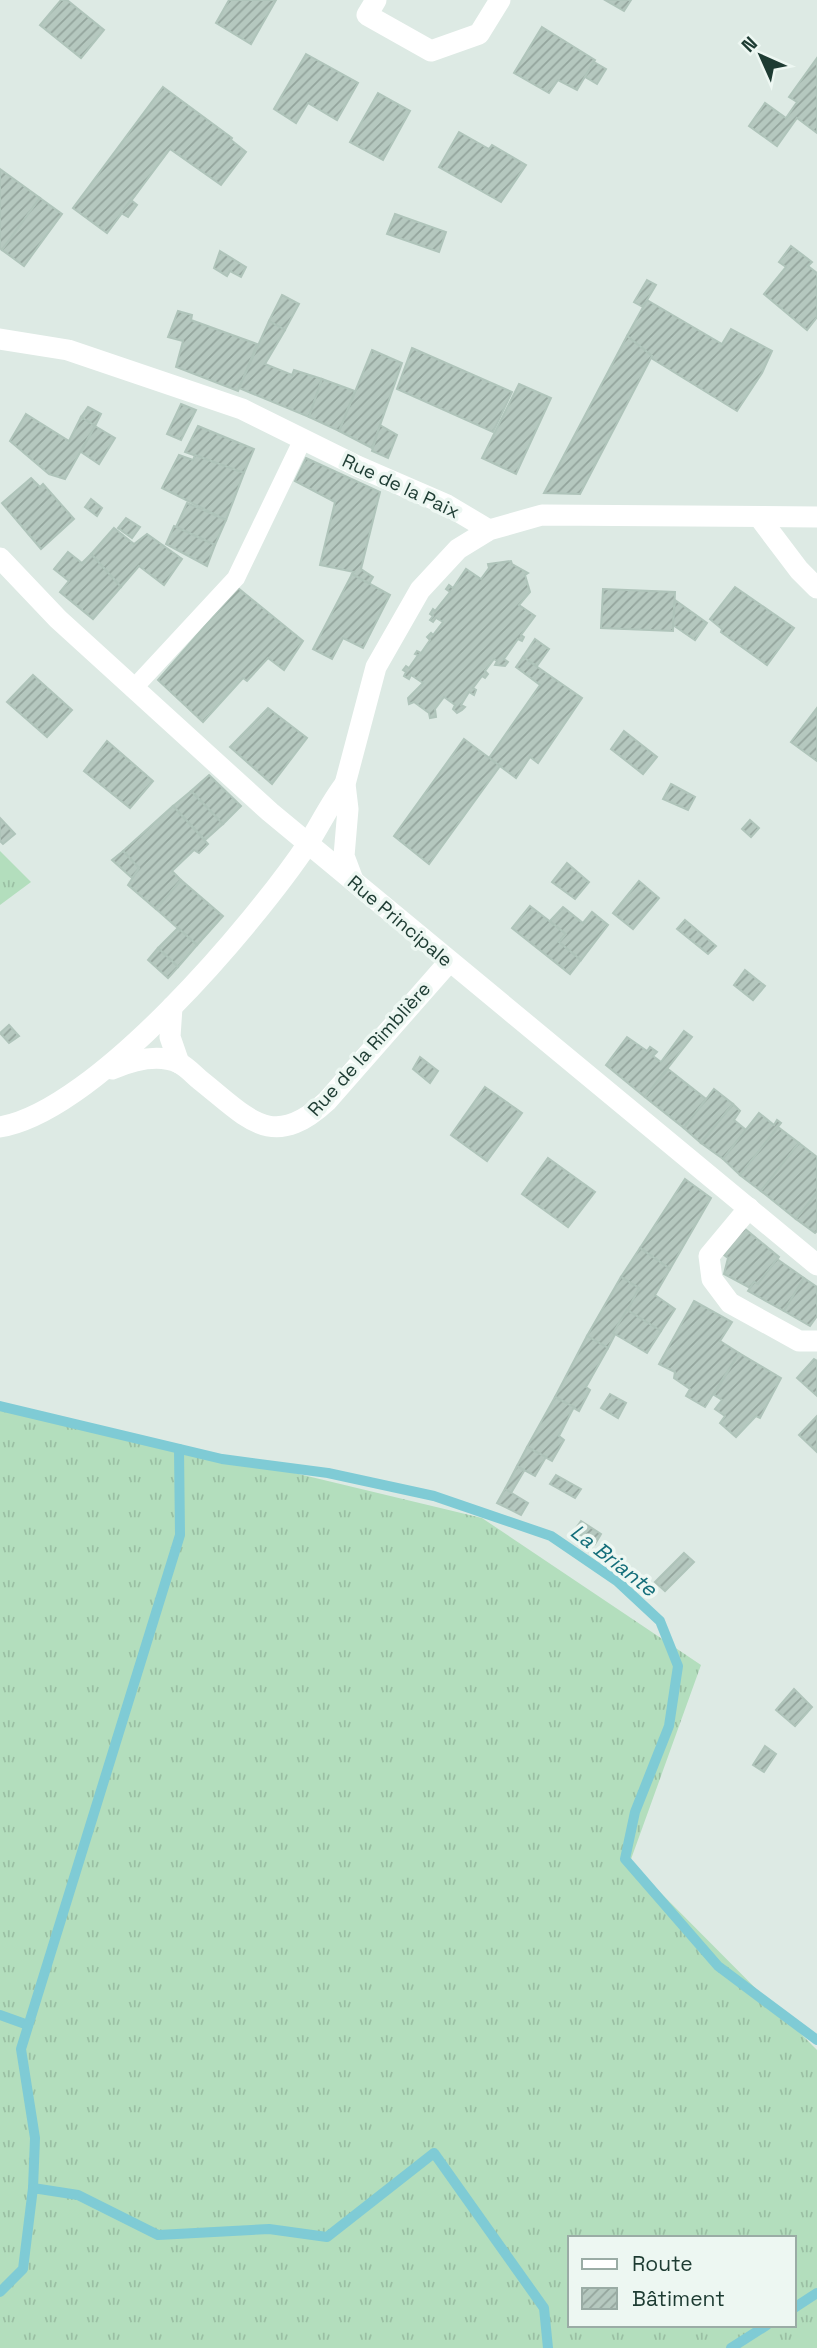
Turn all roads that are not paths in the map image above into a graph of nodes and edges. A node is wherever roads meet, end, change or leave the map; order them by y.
1 (376, 0) edge
2 (500, 0) edge
3 (0, 340) edge
4 (303, 439) junction
5 (759, 517) junction
6 (817, 517) edge
7 (489, 530) junction
8 (0, 558) edge
9 (817, 588) edge
10 (133, 690) junction
11 (345, 784) junction
12 (309, 842) junction
13 (353, 880) junction
14 (449, 962) junction
15 (172, 1007) junction
16 (179, 1063) junction
17 (100, 1074) junction
18 (8, 1126) edge
19 (749, 1208) junction
20 (817, 1265) edge
21 (817, 1341) edge

1 - 2 street
3 - 4 street, Rue de la Paix
4 - 7 street, Rue de la Paix
4 - 10 lane
5 - 6 street
5 - 7 street
5 - 9 street
7 - 11 street
8 - 10 street, Rue Principale
10 - 12 street, Rue Principale
11 - 12 street
11 - 13 street
12 - 13 street, Rue Principale
12 - 15 street
13 - 14 street, Rue Principale
14 - 16 street, Rue de la Rimblière
14 - 19 street, Rue Principale
15 - 16 street
15 - 17 street
16 - 17 street
17 - 18 street
19 - 20 street, Rue Principale
19 - 21 street

